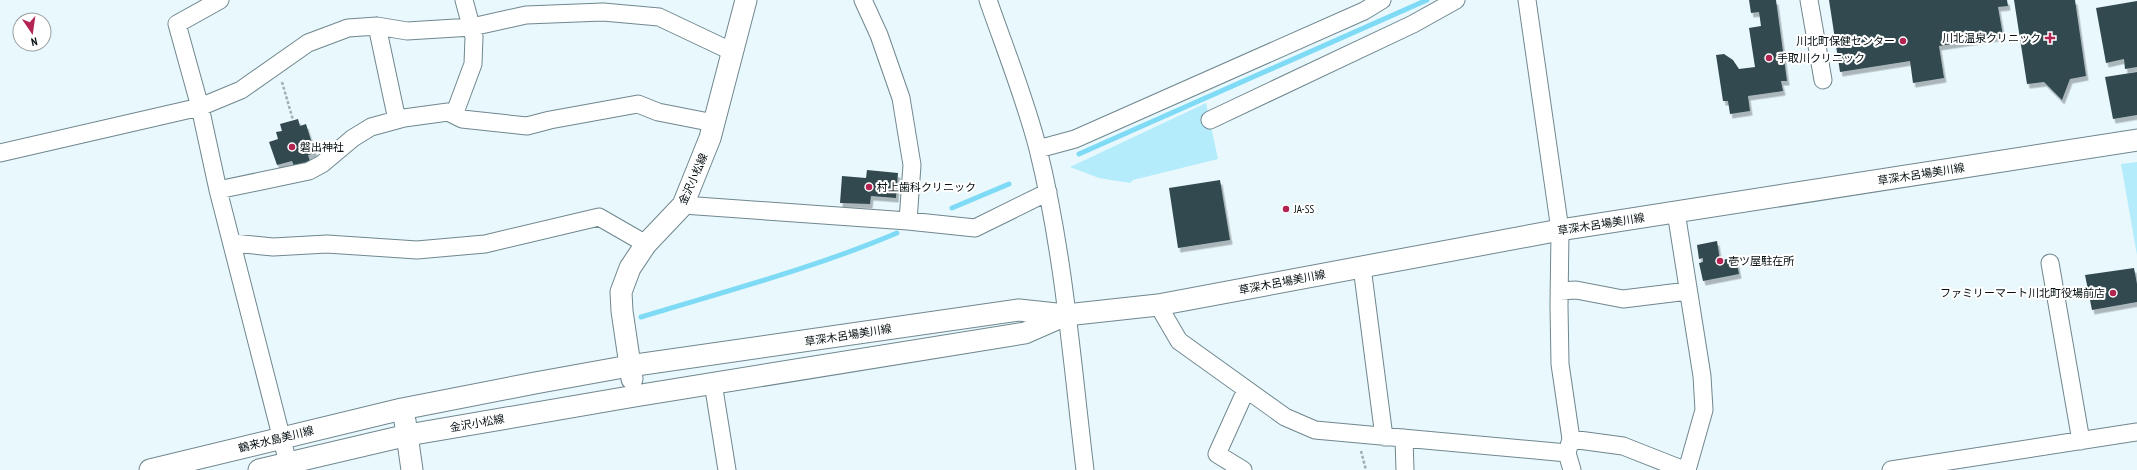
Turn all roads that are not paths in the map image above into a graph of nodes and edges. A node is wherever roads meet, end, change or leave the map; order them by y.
1 (220, 0) edge
2 (464, 0) edge
3 (746, 0) edge
4 (864, 0) edge
5 (988, 0) edge
6 (1382, 0) edge
7 (1456, 0) edge
8 (1527, 0) edge
9 (1809, 0) edge
10 (377, 26) junction
11 (472, 27) junction
12 (733, 52) junction
13 (1822, 80) dead end
14 (200, 107) junction
15 (454, 115) junction
16 (397, 120) junction
17 (1210, 120) dead end
18 (714, 123) junction
19 (2137, 140) edge
20 (1038, 149) junction
21 (0, 153) edge
22 (218, 190) junction
23 (1048, 192) junction
24 (683, 205) junction
25 (1676, 212) junction
26 (908, 220) junction
27 (1560, 230) junction
28 (233, 243) junction
29 (646, 244) junction
30 (2050, 263) dead end
31 (1362, 267) junction
32 (1559, 291) junction
33 (1688, 291) junction
34 (1158, 305) junction
35 (1066, 315) junction
36 (629, 366) junction
37 (713, 383) junction
38 (1246, 390) junction
39 (635, 396) junction
40 (402, 408) junction
41 (2137, 432) edge
42 (408, 435) junction
43 (1384, 436) junction
44 (282, 438) junction
45 (1404, 438) junction
46 (2080, 441) junction
47 (1569, 446) junction
48 (288, 463) junction
49 (1680, 469) edge
50 (150, 470) edge
51 (259, 470) edge
52 (412, 470) edge
53 (727, 470) edge
54 (1085, 470) edge
55 (1243, 470) edge
56 (1405, 470) edge
57 (1572, 470) edge
58 (1891, 470) edge

1 - 14 street
2 - 11 street
3 - 12 main road, 金沢小松線
4 - 26 street
5 - 20 street
6 - 20 street
7 - 17 street
8 - 27 street
9 - 13 street
10 - 11 street
10 - 14 street
10 - 16 street
11 - 12 street
11 - 15 street
12 - 18 main road, 金沢小松線
14 - 21 street
14 - 22 street
15 - 16 street
15 - 18 street
16 - 22 street
18 - 24 main road, 金沢小松線
19 - 25 main road, 草深木呂場美川線
20 - 23 street
22 - 28 street
23 - 26 street
23 - 35 street
24 - 26 street
24 - 29 main road, 金沢小松線
25 - 27 main road, 草深木呂場美川線
25 - 33 street
27 - 31 main road, 草深木呂場美川線
27 - 32 street
28 - 29 street
28 - 44 street
29 - 36 main road, 金沢小松線
30 - 46 street
31 - 34 main road, 草深木呂場美川線
31 - 43 street
32 - 33 street
32 - 47 street
33 - 49 street
34 - 35 main road, 草深木呂場美川線
34 - 38 street
35 - 36 main road, 草深木呂場美川線
35 - 37 main road, 草深木呂場美川線
35 - 54 street
36 - 39 main road, 金沢小松線
36 - 40 main road
37 - 39 main road, 草深木呂場美川線
37 - 53 street
38 - 43 street
38 - 55 street
39 - 42 main road, 金沢小松線
40 - 42 main road
40 - 44 main road, 鶴来水島美川線
41 - 46 street
42 - 48 main road
42 - 52 main road
43 - 45 street
44 - 48 street
44 - 50 main road, 鶴来水島美川線
45 - 47 street
45 - 56 street
46 - 58 street
47 - 49 street
47 - 57 street
48 - 51 main road

